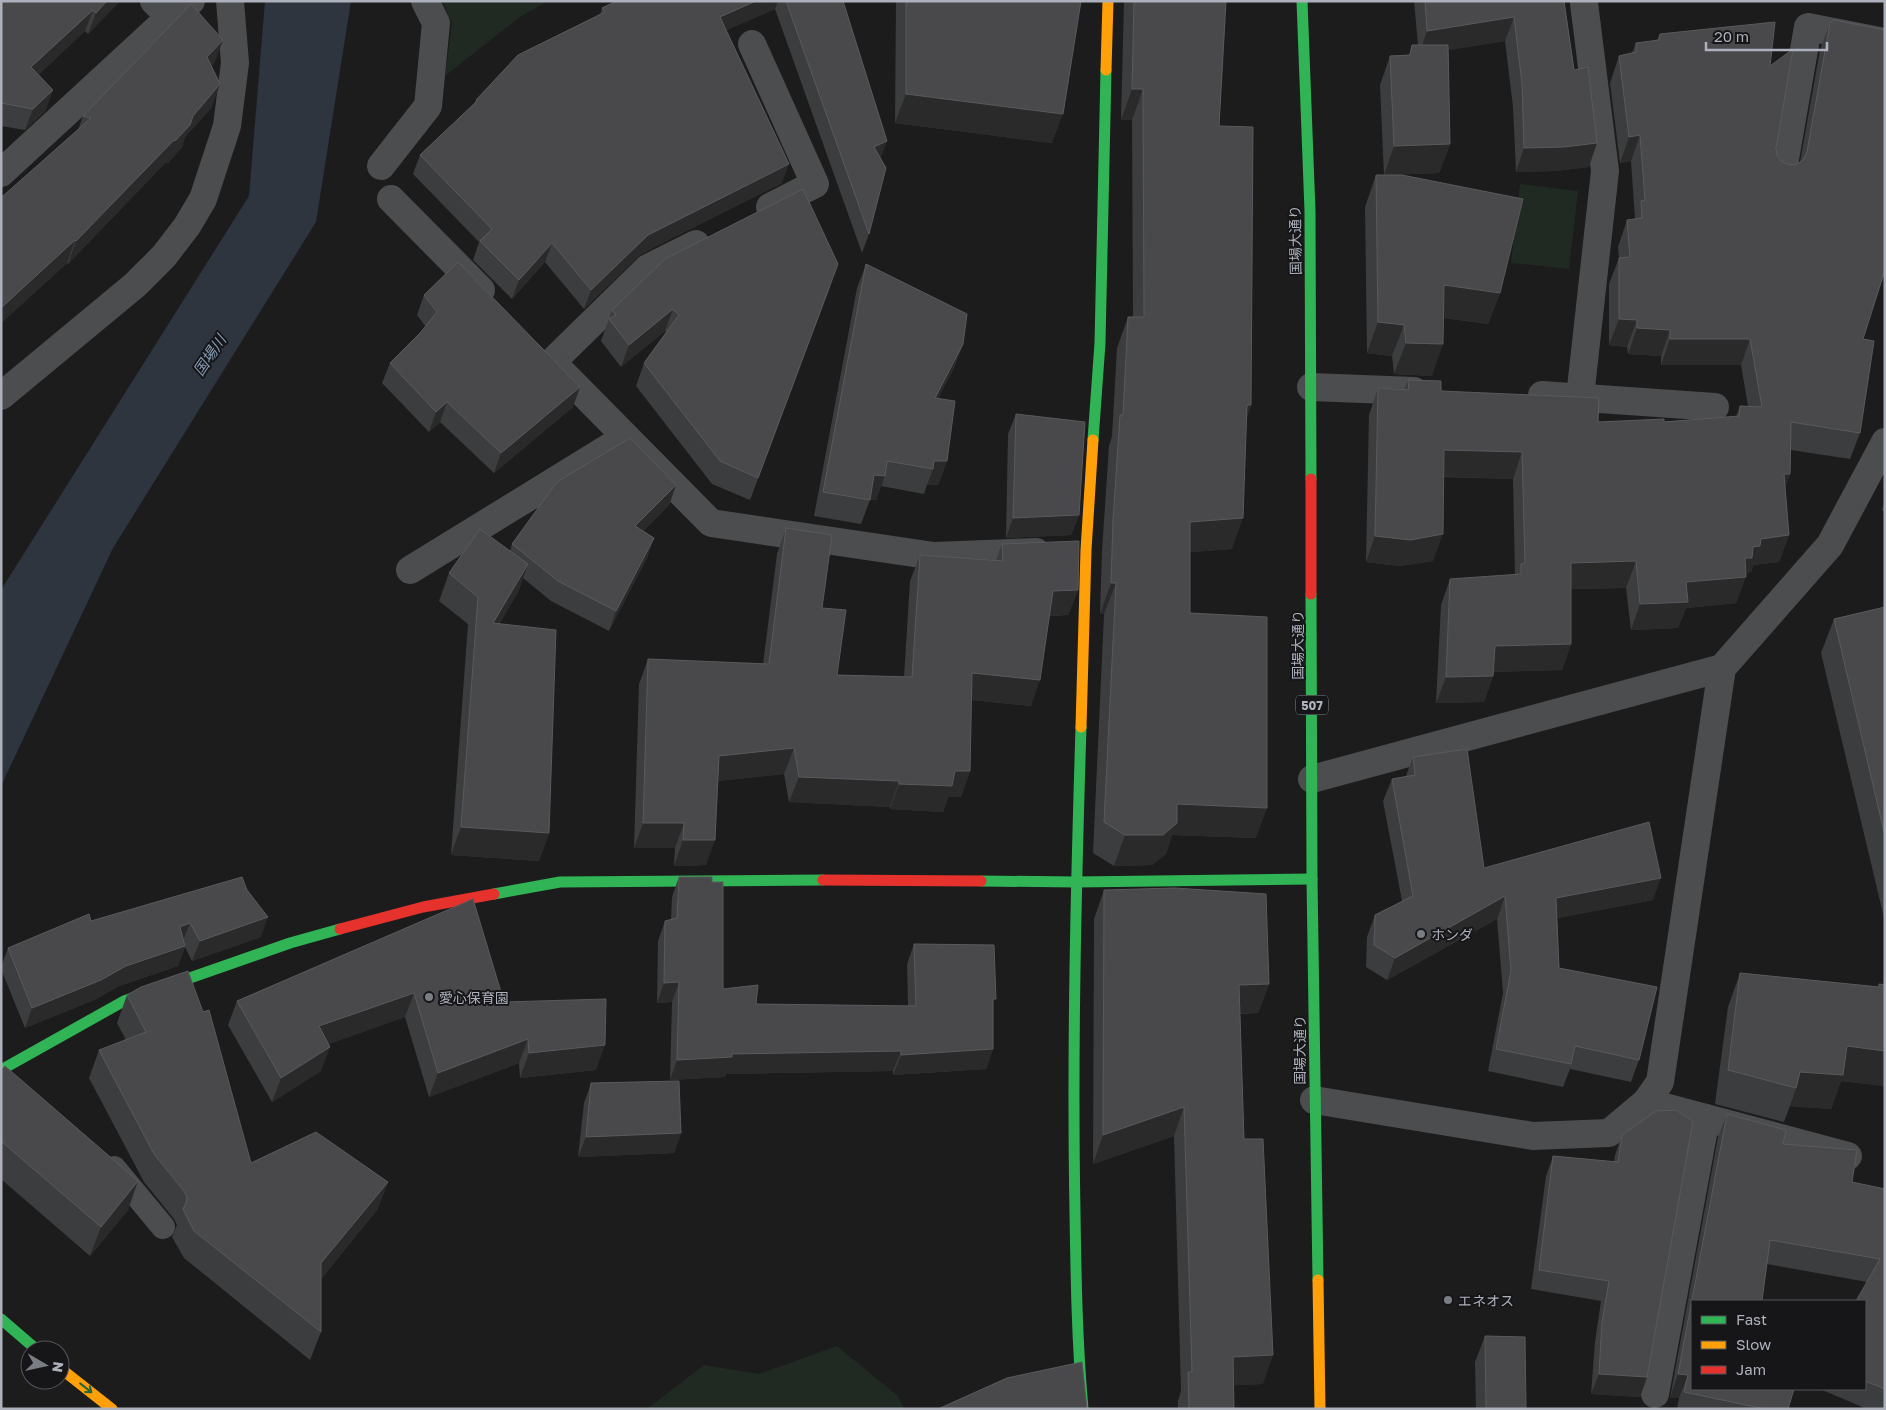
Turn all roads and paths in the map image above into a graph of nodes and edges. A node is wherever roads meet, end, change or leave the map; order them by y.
1 (230, 1) edge
2 (425, 1) edge
3 (1108, 1) edge
4 (1302, 1) edge
5 (1584, 3) dead end
6 (172, 6) edge
7 (1885, 42) edge
8 (752, 44) dead end
9 (381, 166) dead end
10 (1, 173) edge
11 (1782, 176) edge
12 (390, 198) dead end
13 (744, 220) edge
14 (718, 233) edge
15 (496, 305) edge
16 (1311, 387) junction
17 (1441, 392) edge
18 (1521, 395) edge
19 (1, 396) edge
20 (1580, 397) junction
21 (1715, 407) dead end
22 (626, 437) junction
23 (1885, 442) edge
24 (1086, 550) junction
25 (410, 570) dead end
26 (1722, 668) junction
27 (1312, 779) junction
28 (1312, 879) junction
29 (1076, 882) junction
30 (1, 1070) edge
31 (1314, 1100) junction
32 (1646, 1102) junction
33 (1706, 1118) junction
34 (103, 1154) edge
35 (1849, 1156) edge
36 (163, 1227) dead end
37 (1, 1319) edge
38 (25, 1340) edge
39 (70, 1376) edge
40 (1655, 1394) dead end
41 (112, 1409) edge
42 (1082, 1409) edge
43 (1320, 1409) edge

1 - 19 street
2 - 9 street
3 - 24 main road
4 - 16 main road, 国場大通り / 507
5 - 20 street
6 - 10 street
7 - 11 street
8 - 13 street
12 - 15 street
14 - 22 street
16 - 17 street
16 - 27 main road, 国場大通り / 507
18 - 20 street
20 - 21 street
22 - 24 street
22 - 25 street
23 - 26 street
24 - 29 main road
26 - 27 street
26 - 32 street
27 - 28 main road, 国場大通り / 507
28 - 29 main road
28 - 31 main road, 国場大通り / 507
29 - 30 main road
29 - 42 main road
31 - 32 street
31 - 43 main road, 国場大通り / 507
32 - 33 street
33 - 35 street
33 - 40 street
34 - 36 lane
37 - 38 main road
39 -> 41 main road

